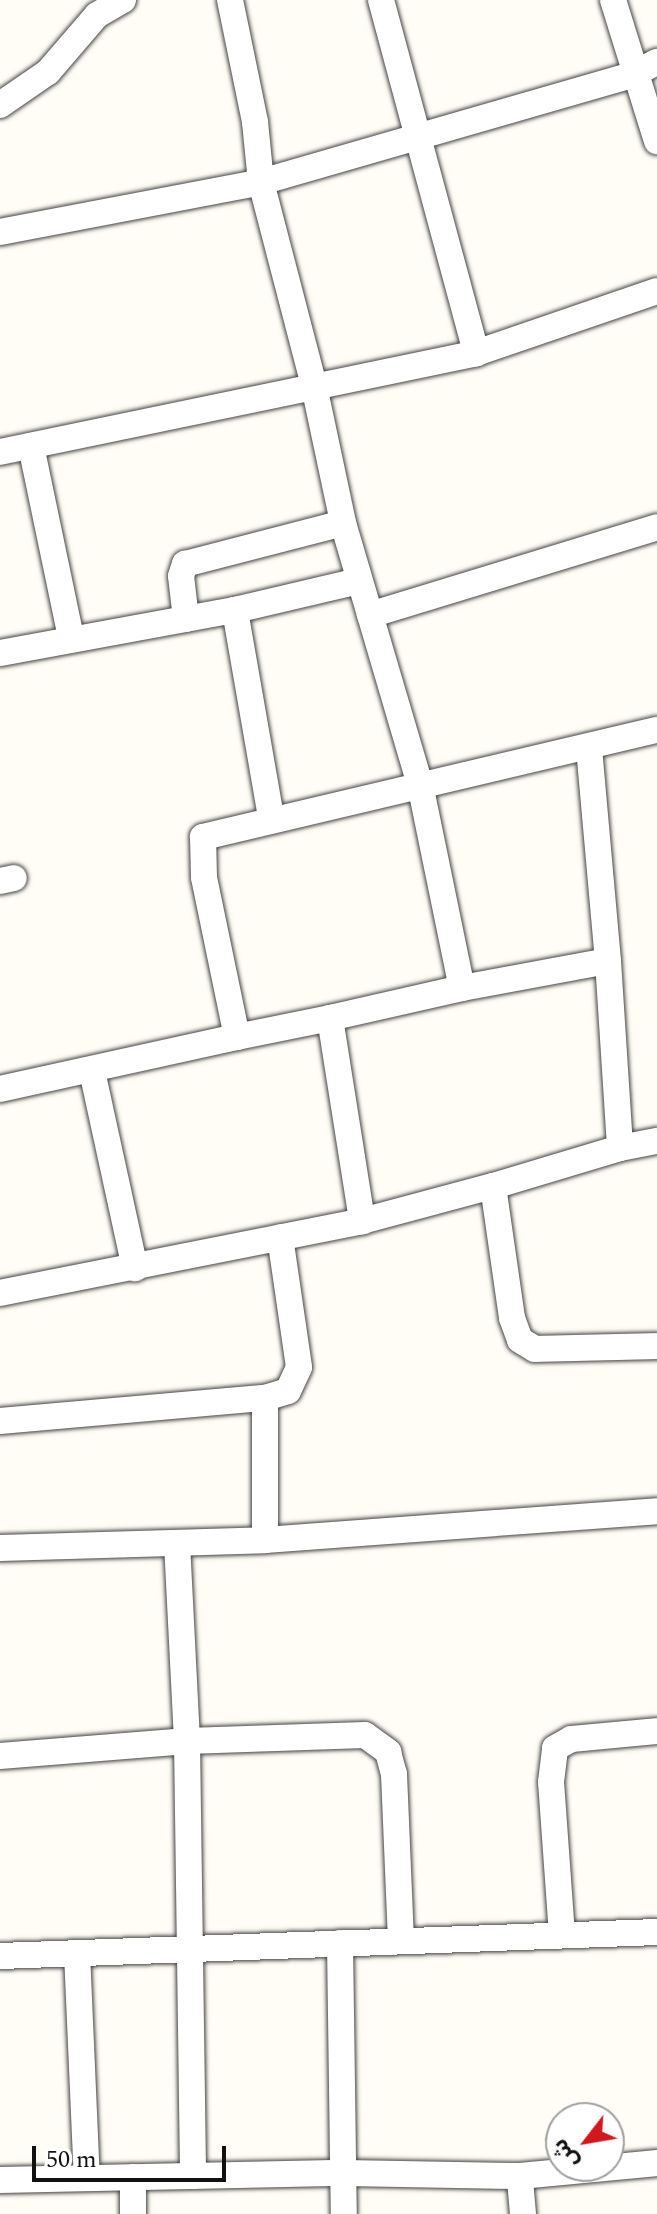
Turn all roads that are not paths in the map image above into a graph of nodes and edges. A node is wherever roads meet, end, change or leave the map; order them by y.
1 (123, 0) edge
2 (230, 0) edge
3 (381, 0) edge
4 (613, 0) edge
5 (646, 68) edge
6 (0, 105) edge
7 (417, 138) junction
8 (657, 141) edge
9 (261, 182) junction
10 (0, 232) edge
11 (657, 291) edge
12 (476, 353) junction
13 (314, 386) junction
14 (31, 446) junction
15 (0, 452) edge
16 (343, 523) junction
17 (657, 527) edge
18 (359, 581) junction
19 (235, 610) junction
20 (370, 615) junction
21 (186, 619) junction
22 (71, 637) junction
23 (0, 653) edge
24 (657, 730) edge
25 (589, 747) junction
26 (420, 784) junction
27 (271, 817) junction
28 (608, 961) junction
29 (462, 988) junction
30 (330, 1018) junction
31 (237, 1037) junction
32 (92, 1071) junction
33 (0, 1089) edge
34 (657, 1141) edge
35 (620, 1148) junction
36 (493, 1186) junction
37 (362, 1221) junction
38 (280, 1237) junction
39 (135, 1268) junction
40 (0, 1293) edge
41 (657, 1346) edge
42 (265, 1398) junction
43 (0, 1421) edge
44 (657, 1511) edge
45 (265, 1540) junction
46 (177, 1543) junction
47 (0, 1548) edge
48 (657, 1731) edge
49 (187, 1741) junction
50 (0, 1756) edge
51 (657, 1932) edge
52 (562, 1935) junction
53 (401, 1941) junction
54 (340, 1943) junction
55 (190, 1949) junction
56 (77, 1953) junction
57 (0, 1956) edge
58 (657, 2163) edge
59 (345, 2173) junction
60 (193, 2176) junction
61 (520, 2176) junction
62 (133, 2177) junction
63 (87, 2178) junction
64 (0, 2180) edge
65 (351, 2213) edge
66 (133, 2214) edge
67 (523, 2214) edge

1 - 6 street
2 - 9 street
3 - 7 street
4 - 5 street
5 - 7 street
5 - 8 street
7 - 9 street
7 - 12 street
9 - 10 street
9 - 13 street
11 - 12 street
12 - 13 street
13 - 14 street
13 - 16 street
14 - 15 street
14 - 22 street
16 - 18 street
16 - 21 street
17 - 20 street
18 - 19 street
18 - 20 street
19 - 21 street
19 - 27 street
20 - 26 street
21 - 22 street
22 - 23 street
24 - 25 street
25 - 26 street
25 - 28 street
26 - 27 street
26 - 29 street
27 - 31 street
28 - 29 street
28 - 35 street
29 - 30 street
30 - 31 street
30 - 37 street
31 - 32 street
32 - 33 street
32 - 39 street
34 - 35 street
35 - 36 street
36 - 37 street
36 - 41 street
37 - 38 street
38 - 39 street
38 - 42 street
39 - 40 street
42 - 43 street
42 - 45 street
44 - 45 street
45 - 46 street
46 - 47 street
46 - 49 street
48 - 52 street
49 - 50 street
49 - 53 street
49 - 55 street
51 - 52 street
52 - 53 street
53 - 54 street
54 - 55 street
54 - 59 street
55 - 56 street
55 - 60 street
56 - 57 street
56 - 63 street
58 - 61 street
59 - 60 street
59 - 61 street
59 - 65 street
60 - 62 street
61 - 67 street
62 - 63 street
62 - 66 street
63 - 64 street

